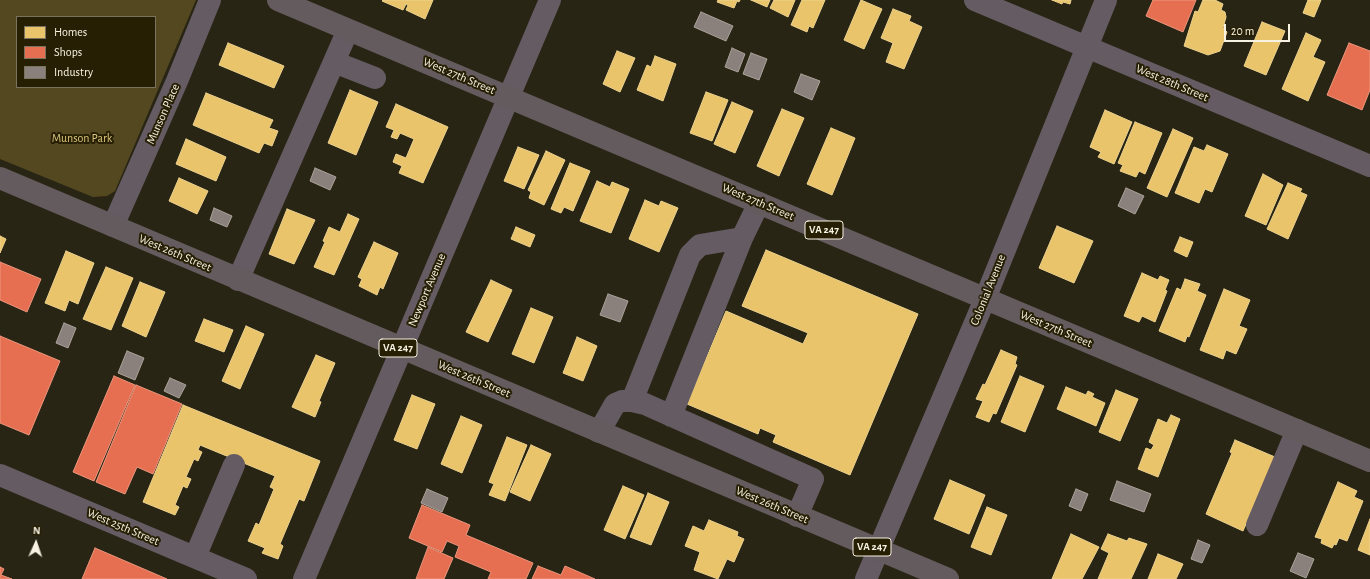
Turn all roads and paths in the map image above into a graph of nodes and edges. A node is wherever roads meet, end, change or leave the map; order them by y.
1 (210, 0) edge
2 (278, 0) edge
3 (550, 0) edge
4 (975, 0) edge
5 (1106, 0) edge
6 (348, 30) junction
7 (1086, 47) junction
8 (334, 62) junction
9 (375, 78) dead end
10 (509, 97) junction
11 (1370, 166) edge
12 (0, 178) edge
13 (760, 203) junction
14 (113, 226) junction
15 (742, 238) junction
16 (238, 280) junction
17 (985, 298) junction
18 (402, 349) junction
19 (632, 401) junction
20 (671, 416) junction
21 (1297, 430) junction
22 (598, 432) junction
23 (1370, 461) edge
24 (234, 465) dead end
25 (0, 475) edge
26 (797, 516) junction
27 (1257, 525) dead end
28 (878, 550) junction
29 (195, 557) junction
30 (246, 579) edge
31 (304, 579) edge
32 (866, 579) edge
33 (948, 579) edge

1 - 14 street, Munson Place
2 - 6 main road, West 27th Street / VA 247
3 - 10 street, Newport Avenue
4 - 7 street, West 28th Street
5 - 7 street, Colonial Avenue
6 - 8 street
6 - 10 main road, West 27th Street / VA 247
7 - 11 street, West 28th Street
7 - 17 street, Colonial Avenue
8 - 9 street
8 - 16 street
10 - 13 main road, West 27th Street / VA 247
10 - 18 street, Newport Avenue
12 - 14 main road, West 26th Street / VA 247
13 - 15 street
13 - 17 main road, West 27th Street / VA 247
14 - 16 main road, West 26th Street / VA 247
15 - 19 street
15 - 20 street
16 - 18 main road, West 26th Street / VA 247
17 - 21 main road, West 27th Street / VA 247
17 - 28 street, Colonial Avenue
18 - 22 main road, West 26th Street / VA 247
18 - 31 street, Newport Avenue
19 - 20 street
19 - 22 street
20 - 26 street
21 - 23 main road, West 27th Street / VA 247
21 - 27 street
22 - 26 main road, West 26th Street / VA 247
24 - 29 street
25 - 29 street, West 25th Street
26 - 28 main road, West 26th Street / VA 247
28 - 32 street, Colonial Avenue
28 - 33 main road, West 26th Street / VA 247
29 - 30 street, West 25th Street

